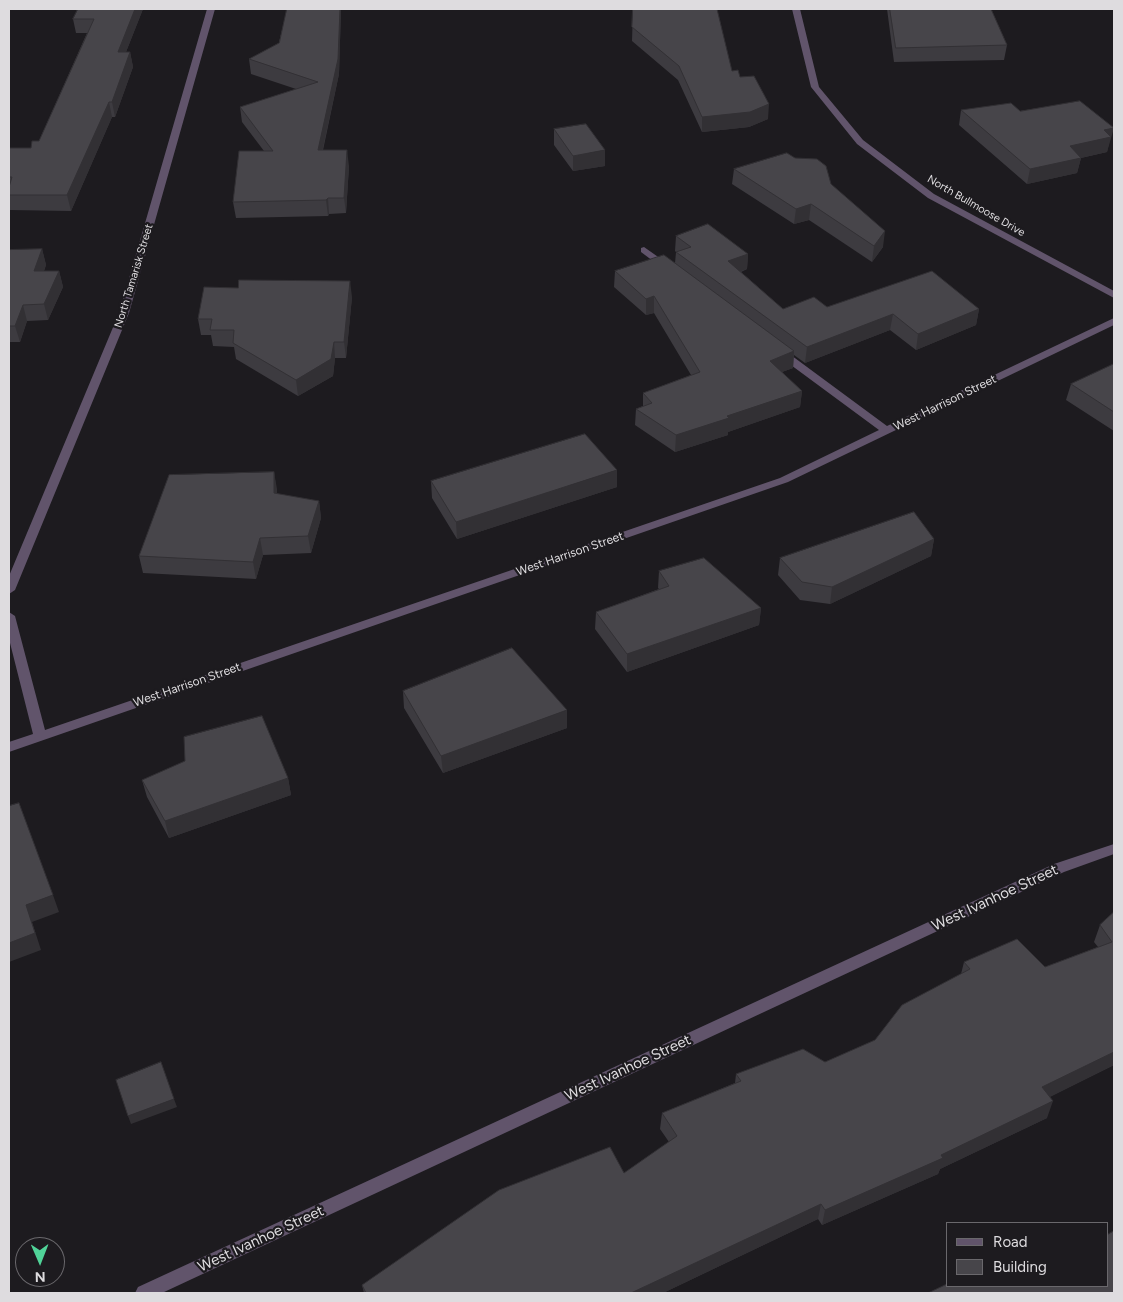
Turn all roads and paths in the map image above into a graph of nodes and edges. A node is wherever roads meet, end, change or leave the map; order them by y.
1 (211, 9) edge
2 (796, 9) edge
3 (644, 250) dead end
4 (675, 274) edge
5 (1114, 295) edge
6 (1114, 322) edge
7 (768, 343) edge
8 (887, 430) junction
9 (9, 590) edge
10 (9, 616) edge
11 (40, 736) junction
12 (9, 747) edge
13 (1114, 849) edge
14 (144, 1293) edge

1 - 9 street, North Tamarisk Street
2 - 5 street, North Bullmoose Drive
3 - 4 street
6 - 8 street, West Harrison Street
7 - 8 street
8 - 11 street, West Harrison Street
10 - 11 street
11 - 12 street, West Harrison Street
13 - 14 street, West Ivanhoe Street

